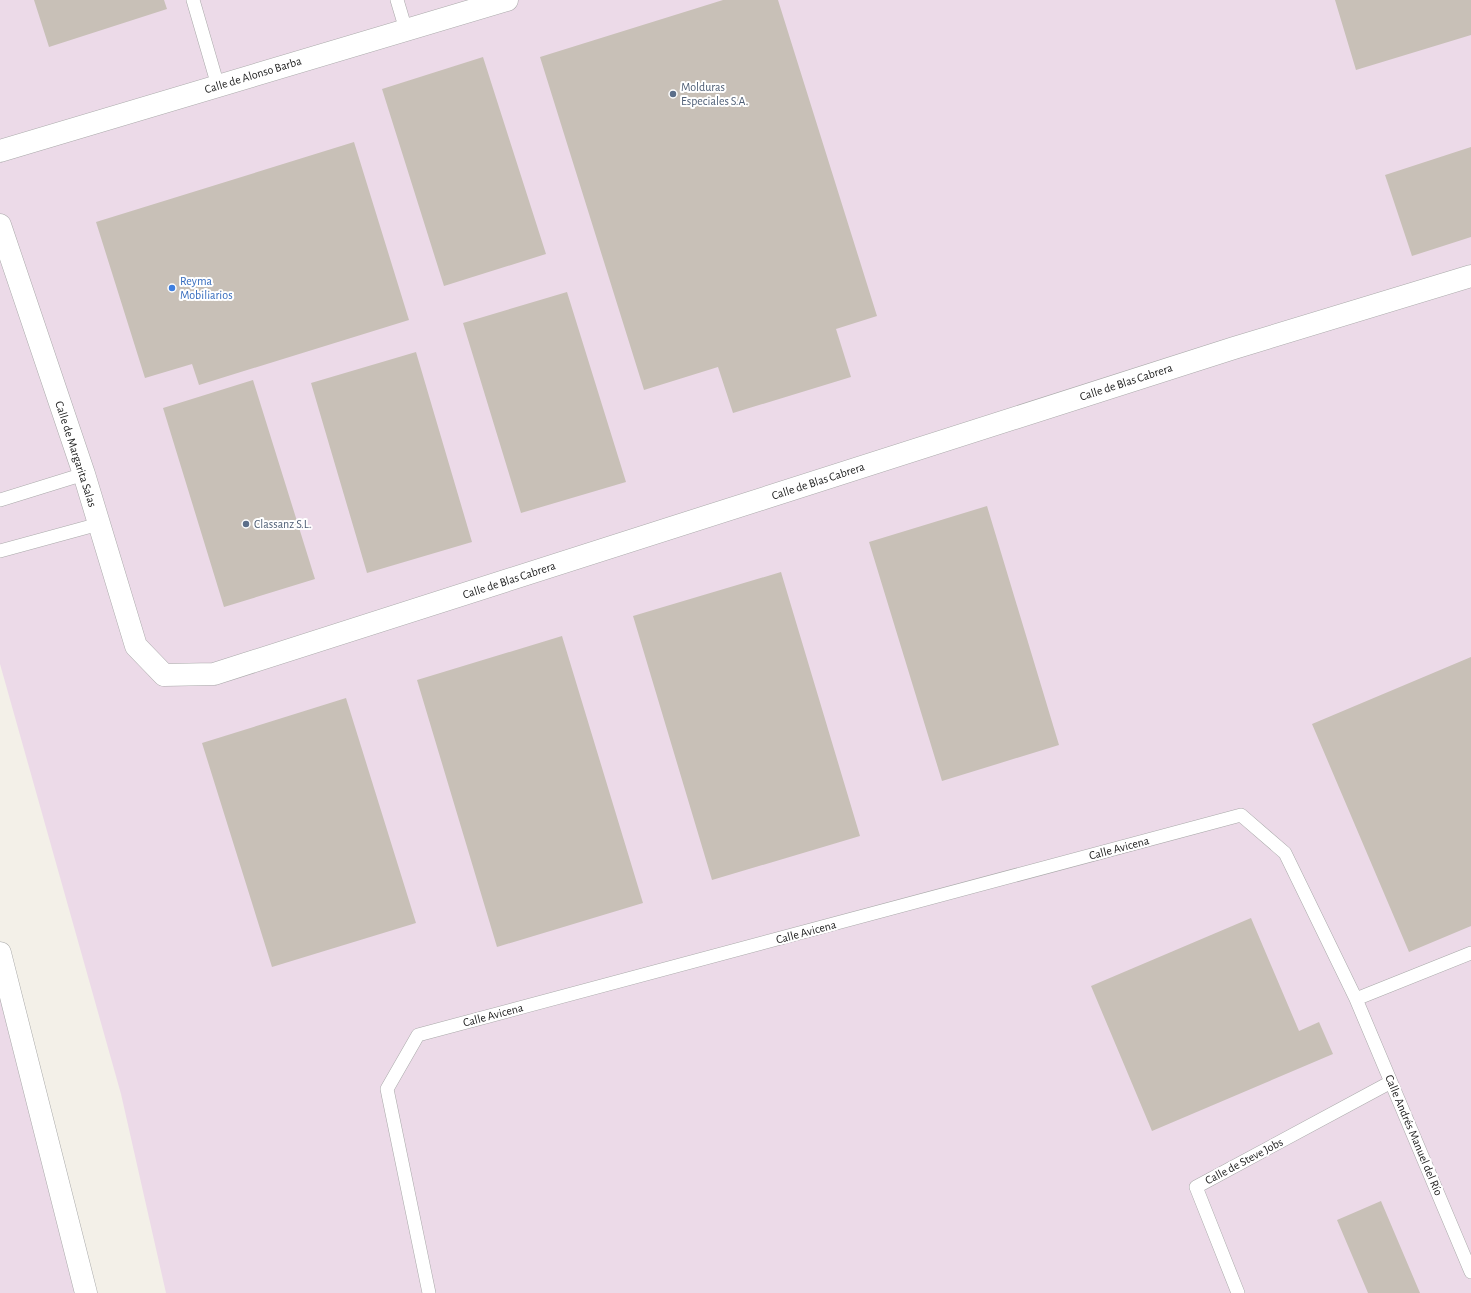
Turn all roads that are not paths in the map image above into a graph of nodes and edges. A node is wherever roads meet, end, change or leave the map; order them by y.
1 (193, 0) edge
2 (397, 0) edge
3 (507, 0) edge
4 (406, 30) junction
5 (218, 86) junction
6 (0, 151) edge
7 (0, 225) edge
8 (1471, 276) edge
9 (84, 474) junction
10 (0, 500) edge
11 (99, 524) junction
12 (0, 551) edge
13 (164, 675) joint
14 (0, 953) edge
15 (1471, 953) edge
16 (1356, 999) junction
17 (1391, 1082) junction
18 (1471, 1272) edge
19 (86, 1293) edge
20 (429, 1293) edge
21 (1238, 1293) edge

1 - 5 lane
2 - 4 lane
3 - 4 street, Calle de Alonso Barba
4 - 5 street, Calle de Alonso Barba
5 - 6 street, Calle de Alonso Barba
7 - 9 street, Calle de Margarita Salas
8 - 13 street, Calle de Blas Cabrera
9 - 10 lane
9 - 11 street, Calle de Margarita Salas
11 - 12 lane
11 - 13 street, Calle de Margarita Salas
14 - 19 street
15 - 16 lane
16 - 17 lane, Calle Andrés Manuel del Río
16 - 20 lane, Calle Avicena
17 - 18 lane, Calle Andrés Manuel del Río
17 - 21 lane, Calle de Steve Jobs

